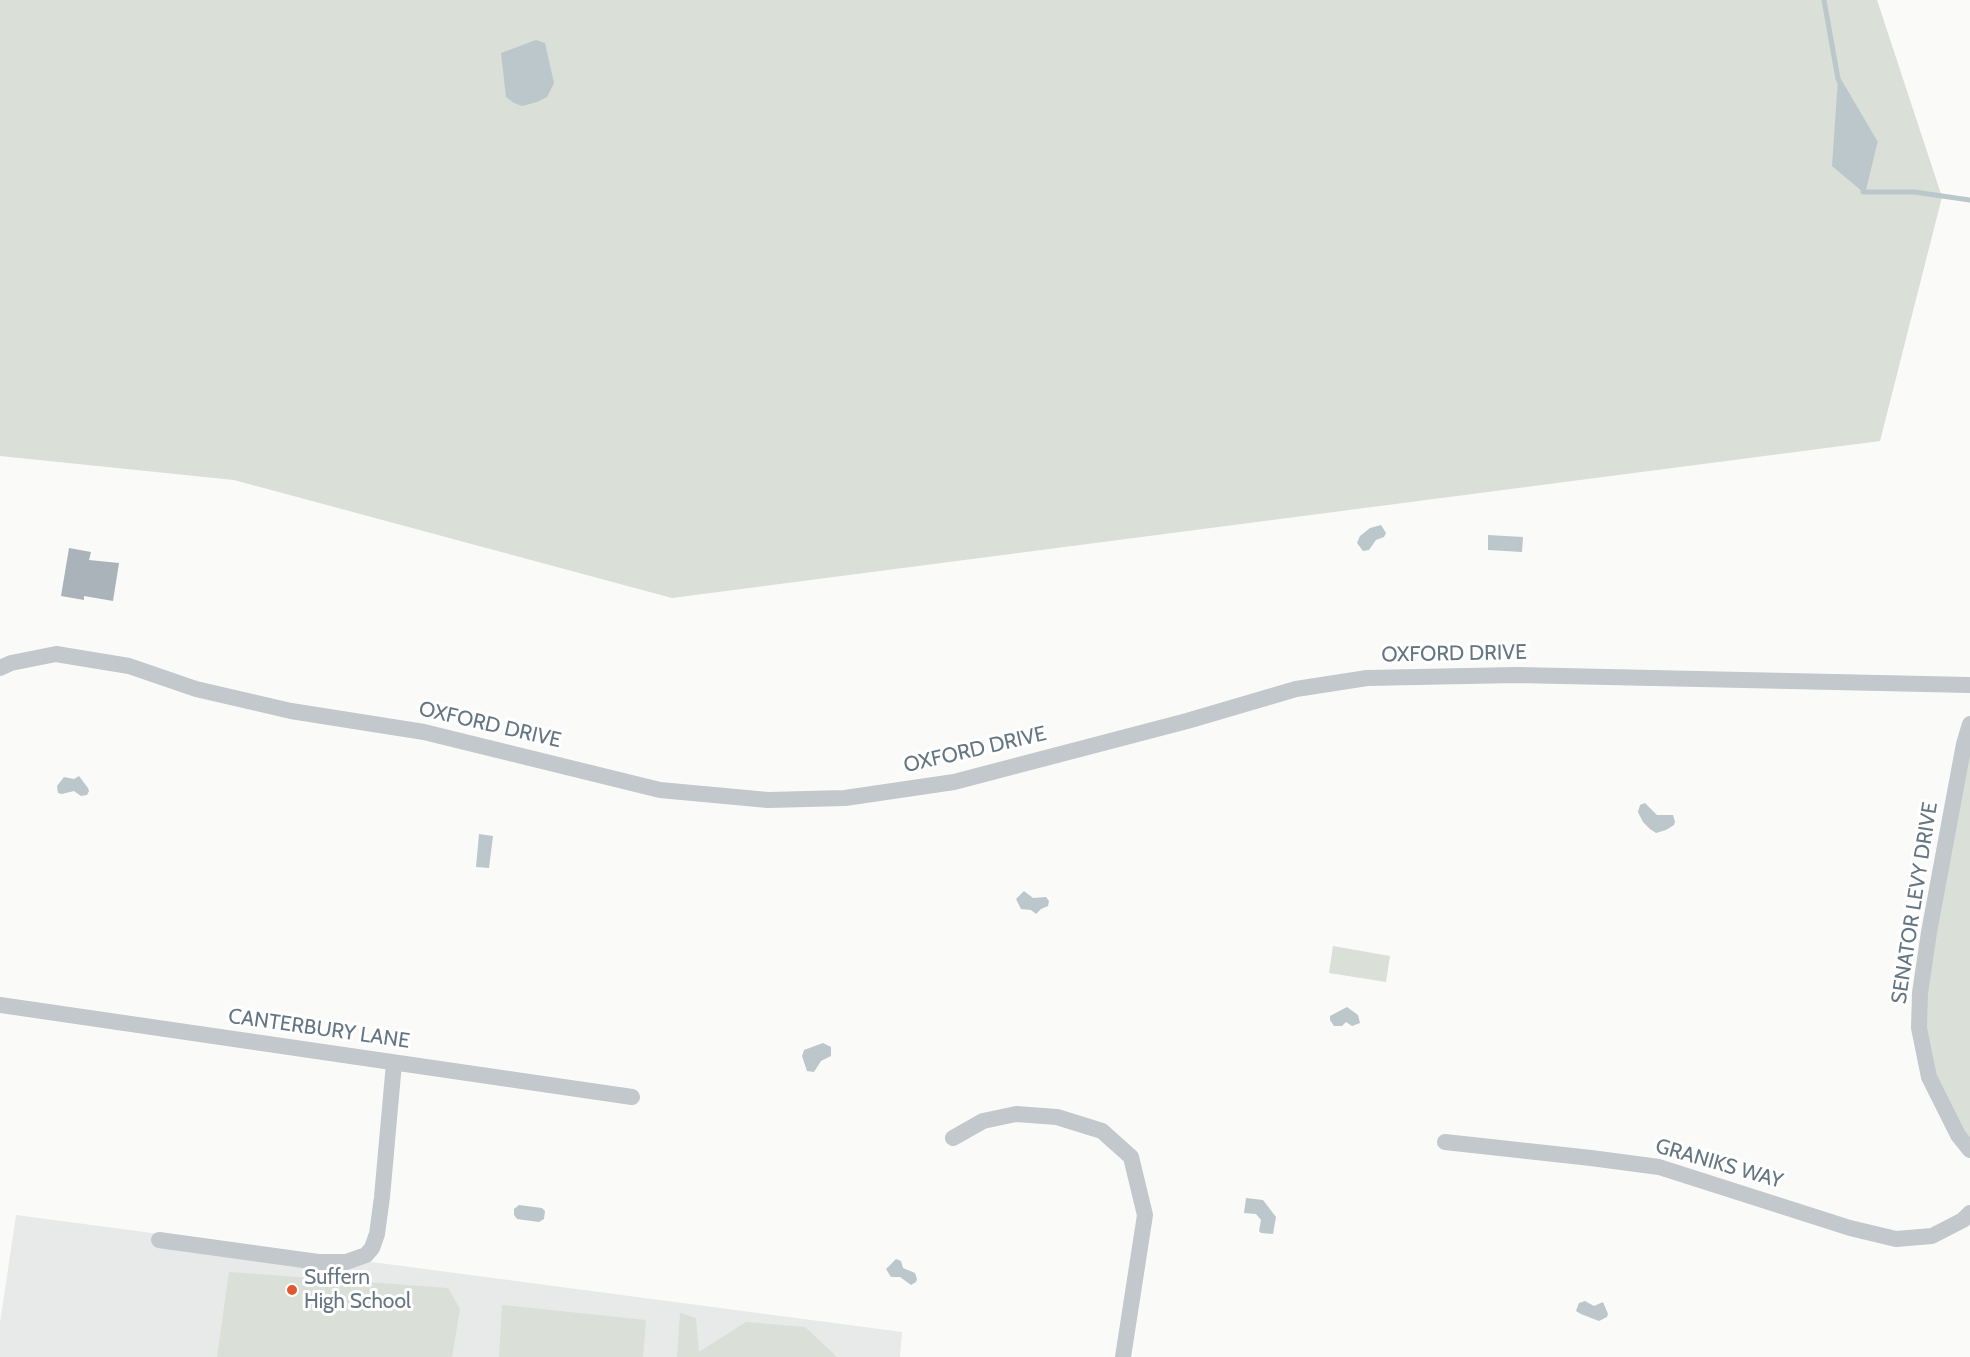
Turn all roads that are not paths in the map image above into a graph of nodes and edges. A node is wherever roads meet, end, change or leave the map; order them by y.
1 (0, 668) edge
2 (1970, 685) edge
3 (1970, 724) edge
4 (0, 1005) edge
5 (394, 1063) junction
6 (632, 1097) dead end
7 (953, 1138) dead end
8 (1445, 1142) dead end
9 (1970, 1150) edge
10 (1970, 1213) edge
11 (159, 1240) dead end
12 (1123, 1357) edge

1 - 2 street, OXFORD DRIVE
3 - 9 street, SENATOR LEVY DRIVE
4 - 5 street, CANTERBURY LANE
5 - 6 street, CANTERBURY LANE
5 - 11 street
7 - 12 street
8 - 10 street, GRANIKS WAY

